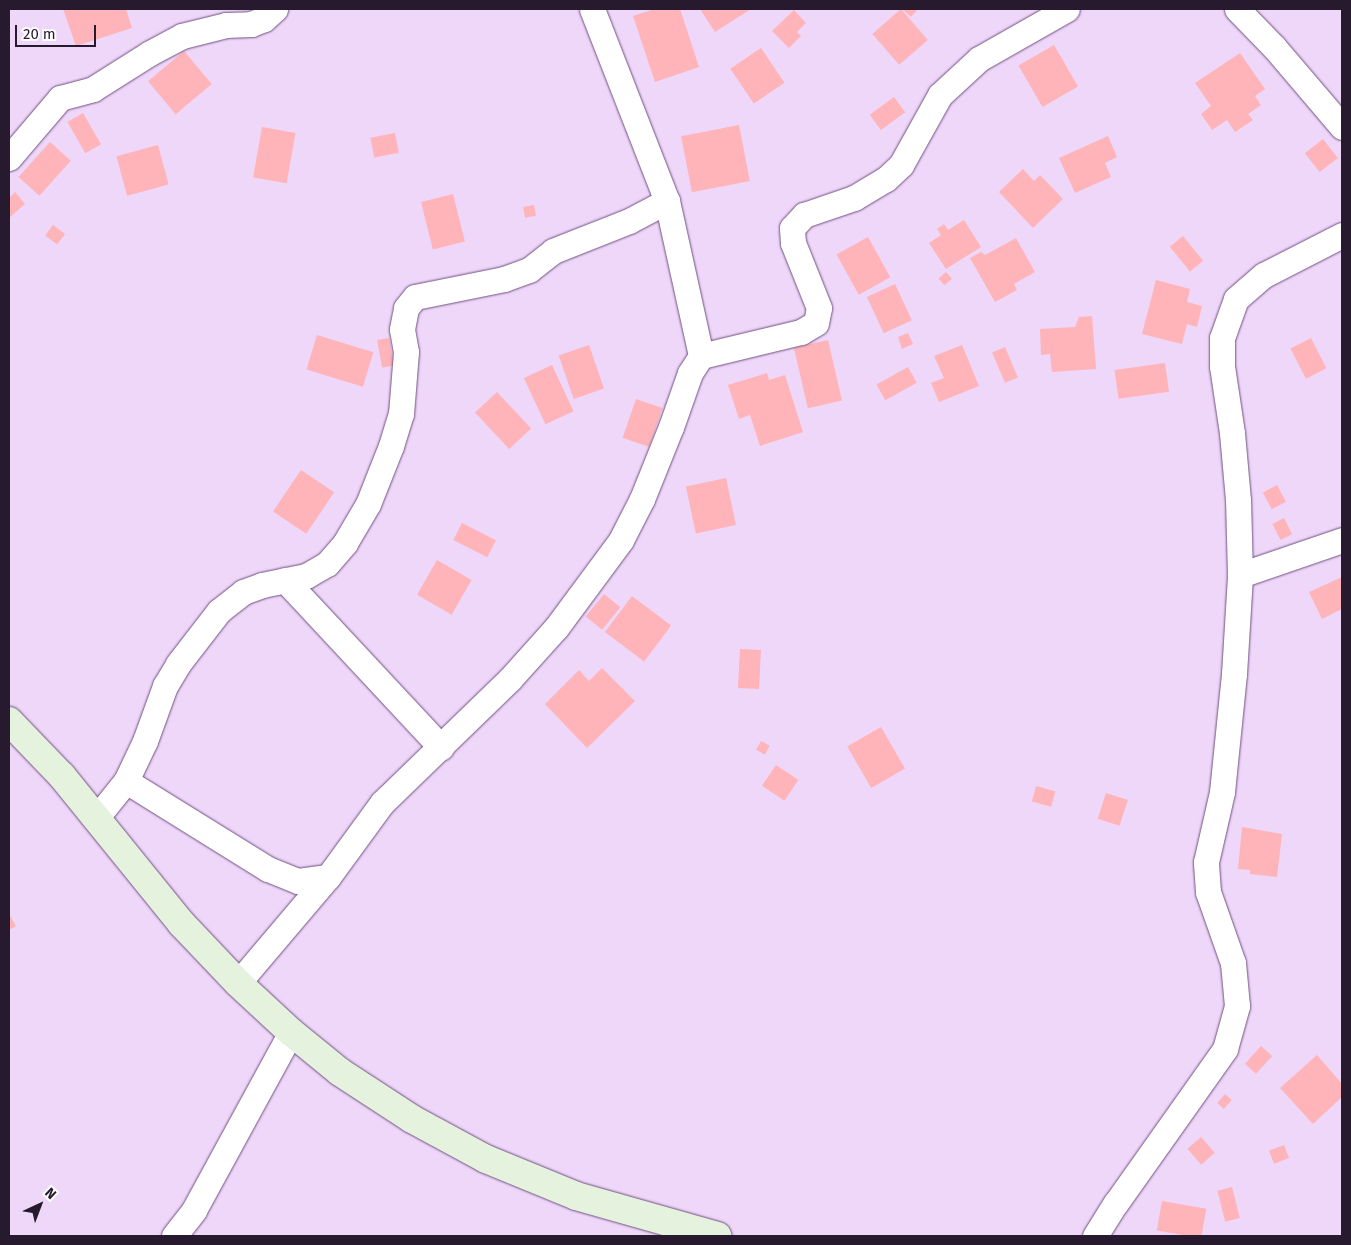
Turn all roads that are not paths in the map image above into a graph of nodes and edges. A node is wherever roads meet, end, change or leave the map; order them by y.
1 (275, 9) edge
2 (592, 9) edge
3 (1067, 9) edge
4 (1237, 9) edge
5 (1342, 127) edge
6 (9, 158) edge
7 (667, 201) junction
8 (1342, 235) edge
9 (701, 356) junction
10 (1342, 540) edge
11 (1240, 574) junction
12 (285, 580) junction
13 (9, 721) edge
14 (441, 747) junction
15 (126, 781) junction
16 (97, 817) junction
17 (328, 878) junction
18 (238, 983) junction
19 (290, 1032) junction
20 (174, 1236) edge
21 (717, 1236) edge
22 (1095, 1236) edge

1 - 6 street
2 - 7 street
3 - 9 street
4 - 5 street
7 - 9 street
7 - 12 street
8 - 11 street
9 - 14 street
10 - 11 street
11 - 22 street
12 - 14 street
12 - 15 street
13 - 16 street
14 - 17 street
15 - 16 street
15 - 17 street
16 - 18 street
17 - 18 street
18 - 19 street
19 - 20 street
19 - 21 street

